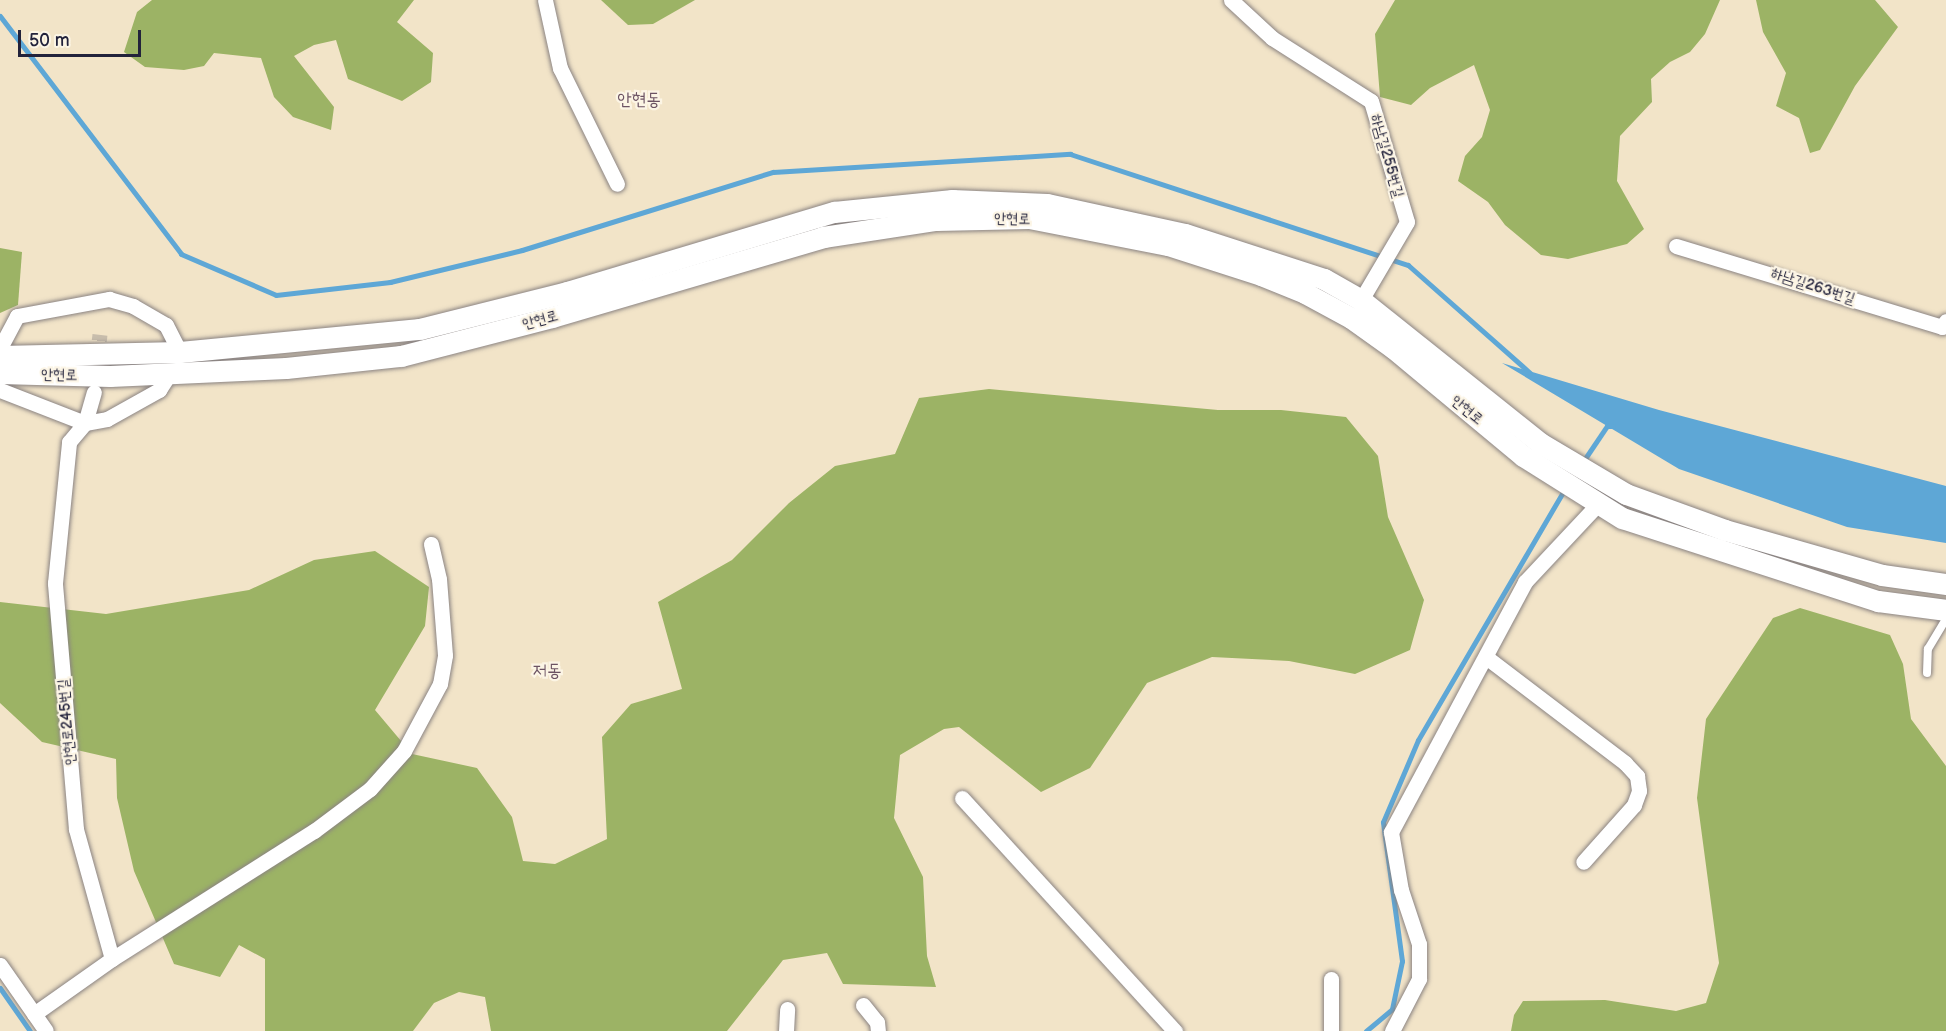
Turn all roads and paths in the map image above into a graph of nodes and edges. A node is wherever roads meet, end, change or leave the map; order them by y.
1 (545, 0) edge
2 (1231, 0) edge
3 (617, 184) dead end
4 (1676, 246) dead end
5 (1356, 309) junction
6 (1946, 321) edge
7 (0, 348) edge
8 (180, 352) junction
9 (0, 356) edge
10 (0, 373) edge
11 (170, 373) junction
12 (0, 390) edge
13 (94, 392) tunnel mouth
14 (85, 423) junction
15 (1610, 485) junction
16 (1589, 500) junction
17 (431, 544) dead end
18 (1946, 584) edge
19 (1946, 610) edge
20 (1946, 619) edge
21 (1486, 657) junction
22 (1927, 673) dead end
23 (962, 798) dead end
24 (1583, 862) dead end
25 (112, 959) junction
26 (0, 965) edge
27 (1331, 979) dead end
28 (863, 1005) dead end
29 (788, 1009) dead end
30 (34, 1014) junction
31 (46, 1031) edge
32 (786, 1031) edge
33 (878, 1031) edge
34 (1175, 1031) edge
35 (1331, 1031) edge
36 (1392, 1031) edge

1 - 3 street
2 - 5 street, 하남길255번길
4 - 6 street, 하남길263번길
5 - 8 street, 안현로
5 - 11 street, 안현로
5 - 15 street, 안현로
5 - 16 street, 안현로
7 - 8 street
8 - 9 street, 안현로
10 - 11 street, 안현로
11 - 14 street
12 - 14 street
13 - 14 street, 안현로245번길
14 - 25 street, 안현로245번길
15 - 16 street
15 - 18 street, 안현로
16 - 19 street, 안현로
16 - 21 street
17 - 25 street
20 - 22 lane
21 - 24 street
21 - 36 street
23 - 34 street
25 - 30 street
26 - 30 street
27 - 35 street
28 - 33 street
29 - 32 street
30 - 31 street

